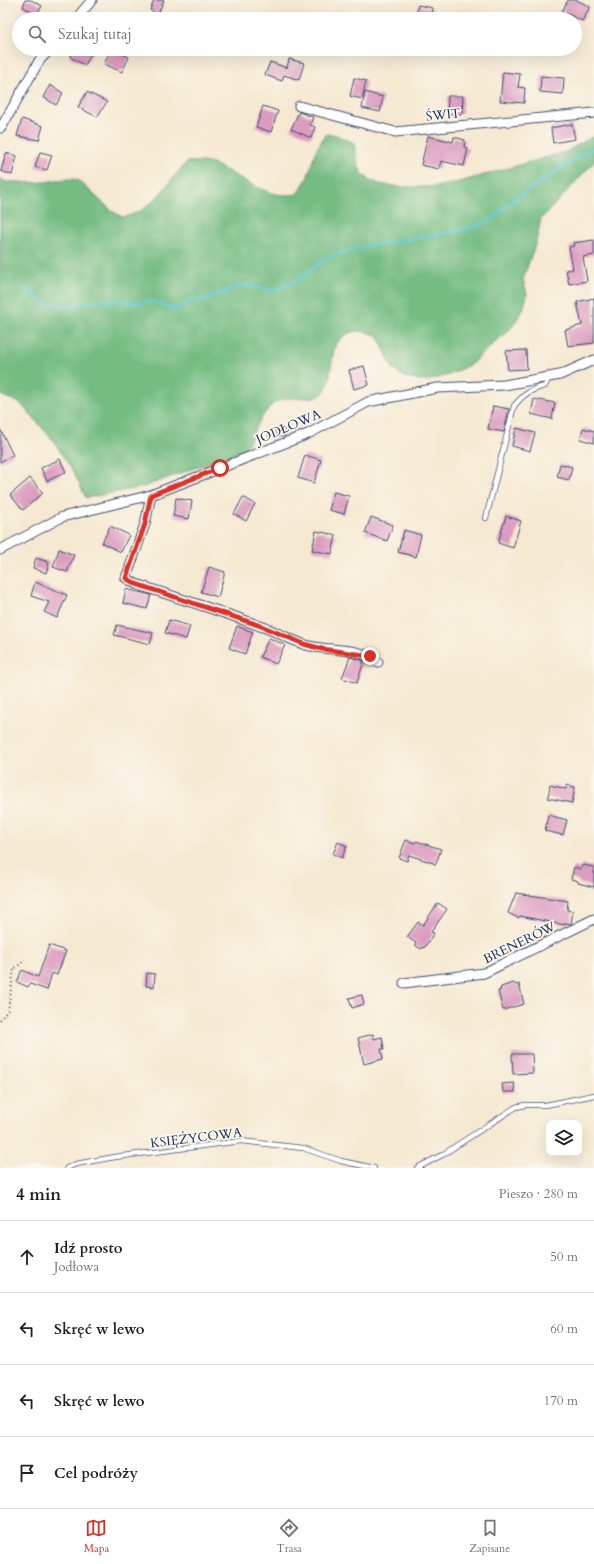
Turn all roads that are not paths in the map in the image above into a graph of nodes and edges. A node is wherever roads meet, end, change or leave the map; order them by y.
1 (92, 0) edge
2 (82, 12) edge
3 (44, 56) edge
4 (299, 106) dead end
5 (594, 113) edge
6 (0, 128) edge
7 (594, 360) edge
8 (549, 377) junction
9 (151, 495) junction
10 (486, 518) dead end
11 (0, 550) edge
12 (378, 662) dead end
13 (594, 919) edge
14 (404, 983) dead end
15 (594, 1095) edge
16 (68, 1168) edge
17 (374, 1168) edge
18 (417, 1168) edge

1 - 2 street
3 - 6 street
4 - 5 street, ŚWIT
7 - 8 street, JODŁOWA
8 - 9 street, JODŁOWA
8 - 10 lane
9 - 11 street, JODŁOWA
9 - 12 street
13 - 14 street, BRENERÓW
15 - 18 lane
16 - 17 lane, KSIĘŻYCOWA

